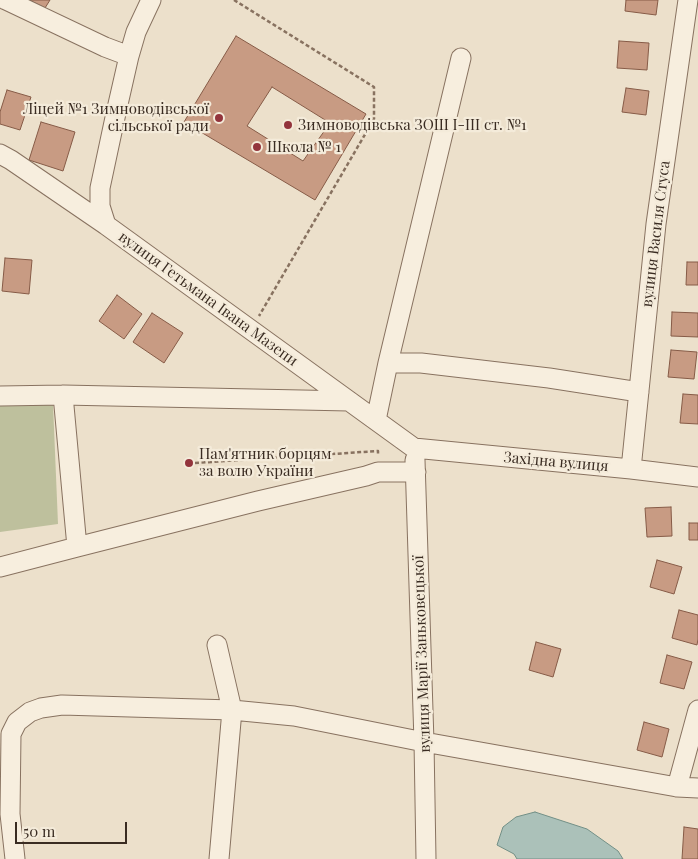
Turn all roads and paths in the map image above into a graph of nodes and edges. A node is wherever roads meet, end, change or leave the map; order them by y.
1 (6, 0) edge
2 (151, 0) edge
3 (234, 0) edge
4 (688, 0) edge
5 (129, 56) junction
6 (462, 58) dead end
7 (0, 154) edge
8 (106, 225) junction
9 (250, 330) junction
10 (388, 363) junction
11 (639, 392) junction
12 (63, 395) junction
13 (0, 396) edge
14 (349, 401) junction
15 (376, 420) junction
16 (414, 448) junction
17 (195, 463) dead end
18 (631, 468) junction
19 (378, 472) junction
20 (416, 472) junction
21 (698, 477) edge
22 (77, 547) junction
23 (0, 567) edge
24 (217, 645) dead end
25 (232, 710) junction
26 (698, 710) edge
27 (424, 742) junction
28 (677, 788) junction
29 (698, 788) edge
30 (5, 816) edge
31 (15, 859) edge
32 (219, 859) edge
33 (426, 859) edge

1 - 5 street
2 - 5 street
3 - 9 path
4 - 11 street, вулиця Василя Стуса
5 - 8 street
6 - 10 street
7 - 8 street, вулиця Гетьмана Івана Мазепи
8 - 9 street, вулиця Гетьмана Івана Мазепи
9 - 14 street, вулиця Гетьмана Івана Мазепи
10 - 11 street
10 - 15 street
11 - 18 street, вулиця Василя Стуса
12 - 13 street
12 - 14 street
12 - 22 street
14 - 15 street, вулиця Гетьмана Івана Мазепи
15 - 16 street, вулиця Гетьмана Івана Мазепи
16 - 18 street, Західна вулиця
16 - 20 street, вулиця Марії Заньковецької
17 - 19 path
18 - 21 street, Західна вулиця
19 - 20 street
19 - 22 street
20 - 27 street, вулиця Марії Заньковецької
22 - 23 street
24 - 25 street
25 - 27 street
25 - 30 street
25 - 32 street
26 - 28 street
27 - 28 street
27 - 33 street, вулиця Марії Заньковецької
28 - 29 street
30 - 31 street

